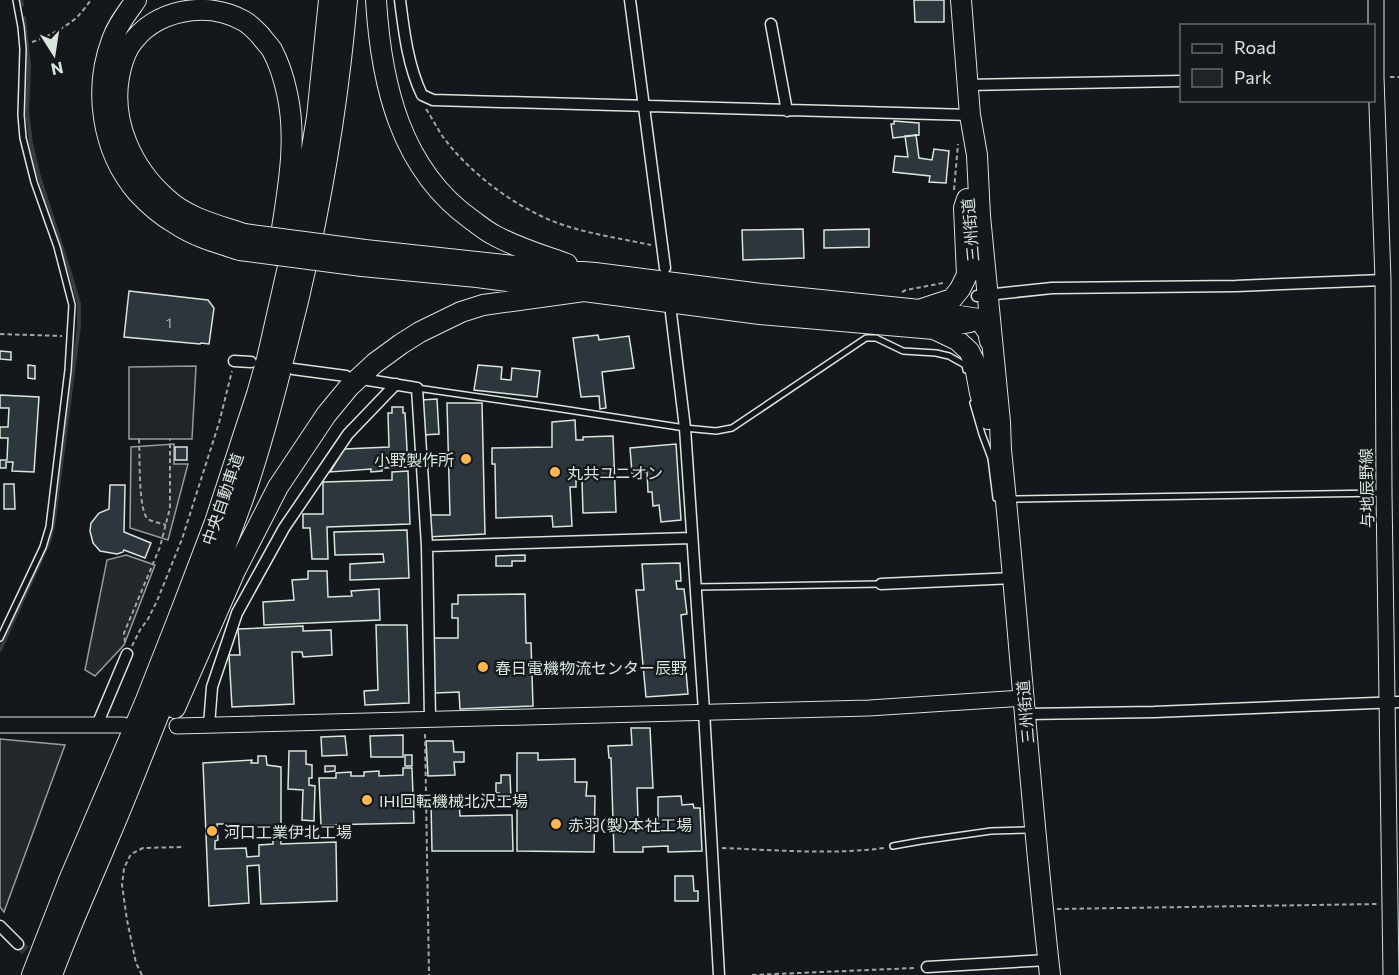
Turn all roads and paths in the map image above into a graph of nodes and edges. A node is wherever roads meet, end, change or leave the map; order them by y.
1 (16, 0) edge
2 (91, 0) edge
3 (136, 0) edge
4 (329, 0) edge
5 (347, 0) edge
6 (376, 0) edge
7 (400, 0) edge
8 (630, 0) edge
9 (962, 0) edge
10 (1376, 0) edge
11 (771, 24) dead end
12 (32, 42) dead end
13 (1180, 81) edge
14 (967, 84) junction
15 (422, 95) junction
16 (644, 107) junction
17 (787, 111) junction
18 (969, 116) junction
19 (967, 199) junction
20 (242, 242) junction
21 (662, 247) junction
22 (363, 258) junction
23 (665, 268) dead end
24 (595, 273) junction
25 (949, 278) dead end
26 (1383, 280) junction
27 (584, 291) junction
28 (900, 293) dead end
29 (982, 295) junction
30 (920, 310) junction
31 (671, 313) dead end
32 (979, 320) junction
33 (934, 329) junction
34 (0, 334) edge
35 (71, 336) junction
36 (995, 360) junction
37 (234, 361) joint
38 (251, 362) dead end
39 (293, 369) dead end
40 (968, 375) dead end
41 (346, 376) dead end
42 (368, 380) dead end
43 (396, 384) junction
44 (417, 388) junction
45 (257, 394) junction
46 (972, 394) dead end
47 (988, 419) junction
48 (685, 429) junction
49 (139, 439) dead end
50 (170, 439) dead end
51 (1001, 450) junction
52 (1384, 493) junction
53 (1006, 499) junction
54 (166, 525) junction
55 (691, 538) junction
56 (427, 546) junction
57 (1014, 578) junction
58 (881, 584) joint
59 (695, 586) junction
60 (0, 638) edge
61 (128, 654) junction
62 (1393, 702) edge
63 (1025, 706) junction
64 (704, 711) junction
65 (427, 719) junction
66 (0, 725) edge
67 (98, 725) junction
68 (123, 725) dead end
69 (209, 725) junction
70 (177, 726) dead end
71 (1035, 830) junction
72 (110, 837) junction
73 (893, 846) joint
74 (182, 847) dead end
75 (712, 848) junction
76 (1389, 904) junction
77 (1042, 909) junction
78 (0, 926) edge
79 (18, 944) tunnel mouth
80 (927, 967) joint
81 (1049, 967) edge
82 (32, 975) edge
83 (52, 975) edge
84 (142, 975) edge
85 (429, 975) edge
86 (719, 975) edge
87 (752, 975) edge
88 (1391, 975) edge

1 - 35 lane
2 - 12 path
3 - 20 highway
4 - 45 highway, 中央自動車道
5 - 72 highway, 中央自動車道
6 - 24 highway
7 - 15 street
8 - 16 street
9 - 14 highway, 三州街道
10 - 26 main road, 与地辰野線
11 - 17 street
13 - 14 street
14 - 18 highway, 三州街道
15 - 16 street
15 - 21 path
16 - 17 street
16 - 21 street
17 - 18 street
18 - 19 highway, 三州街道
18 - 29 highway, 三州街道
19 - 29 highway, 三州街道
19 - 30 highway
20 - 22 highway, bridge
20 - 45 highway
21 - 23 street
22 - 24 highway
22 - 27 highway
24 - 30 highway
25 - 28 path
26 - 29 street
26 - 52 main road, 与地辰野線
27 - 33 highway
27 - 72 highway
29 - 32 highway
29 - 36 highway, 三州街道
30 - 32 highway
31 - 48 street
32 - 33 highway
32 - 36 highway
32 - 47 highway, 三州街道
33 - 47 highway
34 - 35 path
35 - 60 lane
36 - 51 highway, 三州街道
37 - 38 street
37 - 61 path
39 - 41 street
40 - 48 lane
42 - 43 street
43 - 44 street
43 - 69 street
44 - 48 lane
44 - 56 street
45 - 82 highway, 中央自動車道
46 - 53 lane
47 - 51 highway, 三州街道
48 - 55 street
49 - 54 path
50 - 54 path
51 - 53 highway, 三州街道
52 - 53 lane
52 - 62 main road, 与地辰野線
53 - 57 highway, 三州街道
54 - 61 path
55 - 56 street
55 - 59 street
56 - 65 street
57 - 58 street
57 - 63 highway, 三州街道
58 - 59 lane
59 - 64 street
61 - 67 street
62 - 63 street
62 - 76 main road, 与地辰野線
63 - 64 main road
63 - 71 highway, 三州街道
64 - 65 main road
64 - 75 street
65 - 69 main road
65 - 85 path
66 - 67 main road
67 - 68 main road
69 - 70 main road
71 - 73 lane
71 - 77 highway, 三州街道
72 - 83 highway, 中央自動車道
73 - 75 path
74 - 84 path
75 - 86 street
76 - 77 path
76 - 88 main road, 与地辰野線
77 - 81 highway, 三州街道
78 - 79 street
80 - 81 street
80 - 87 path

